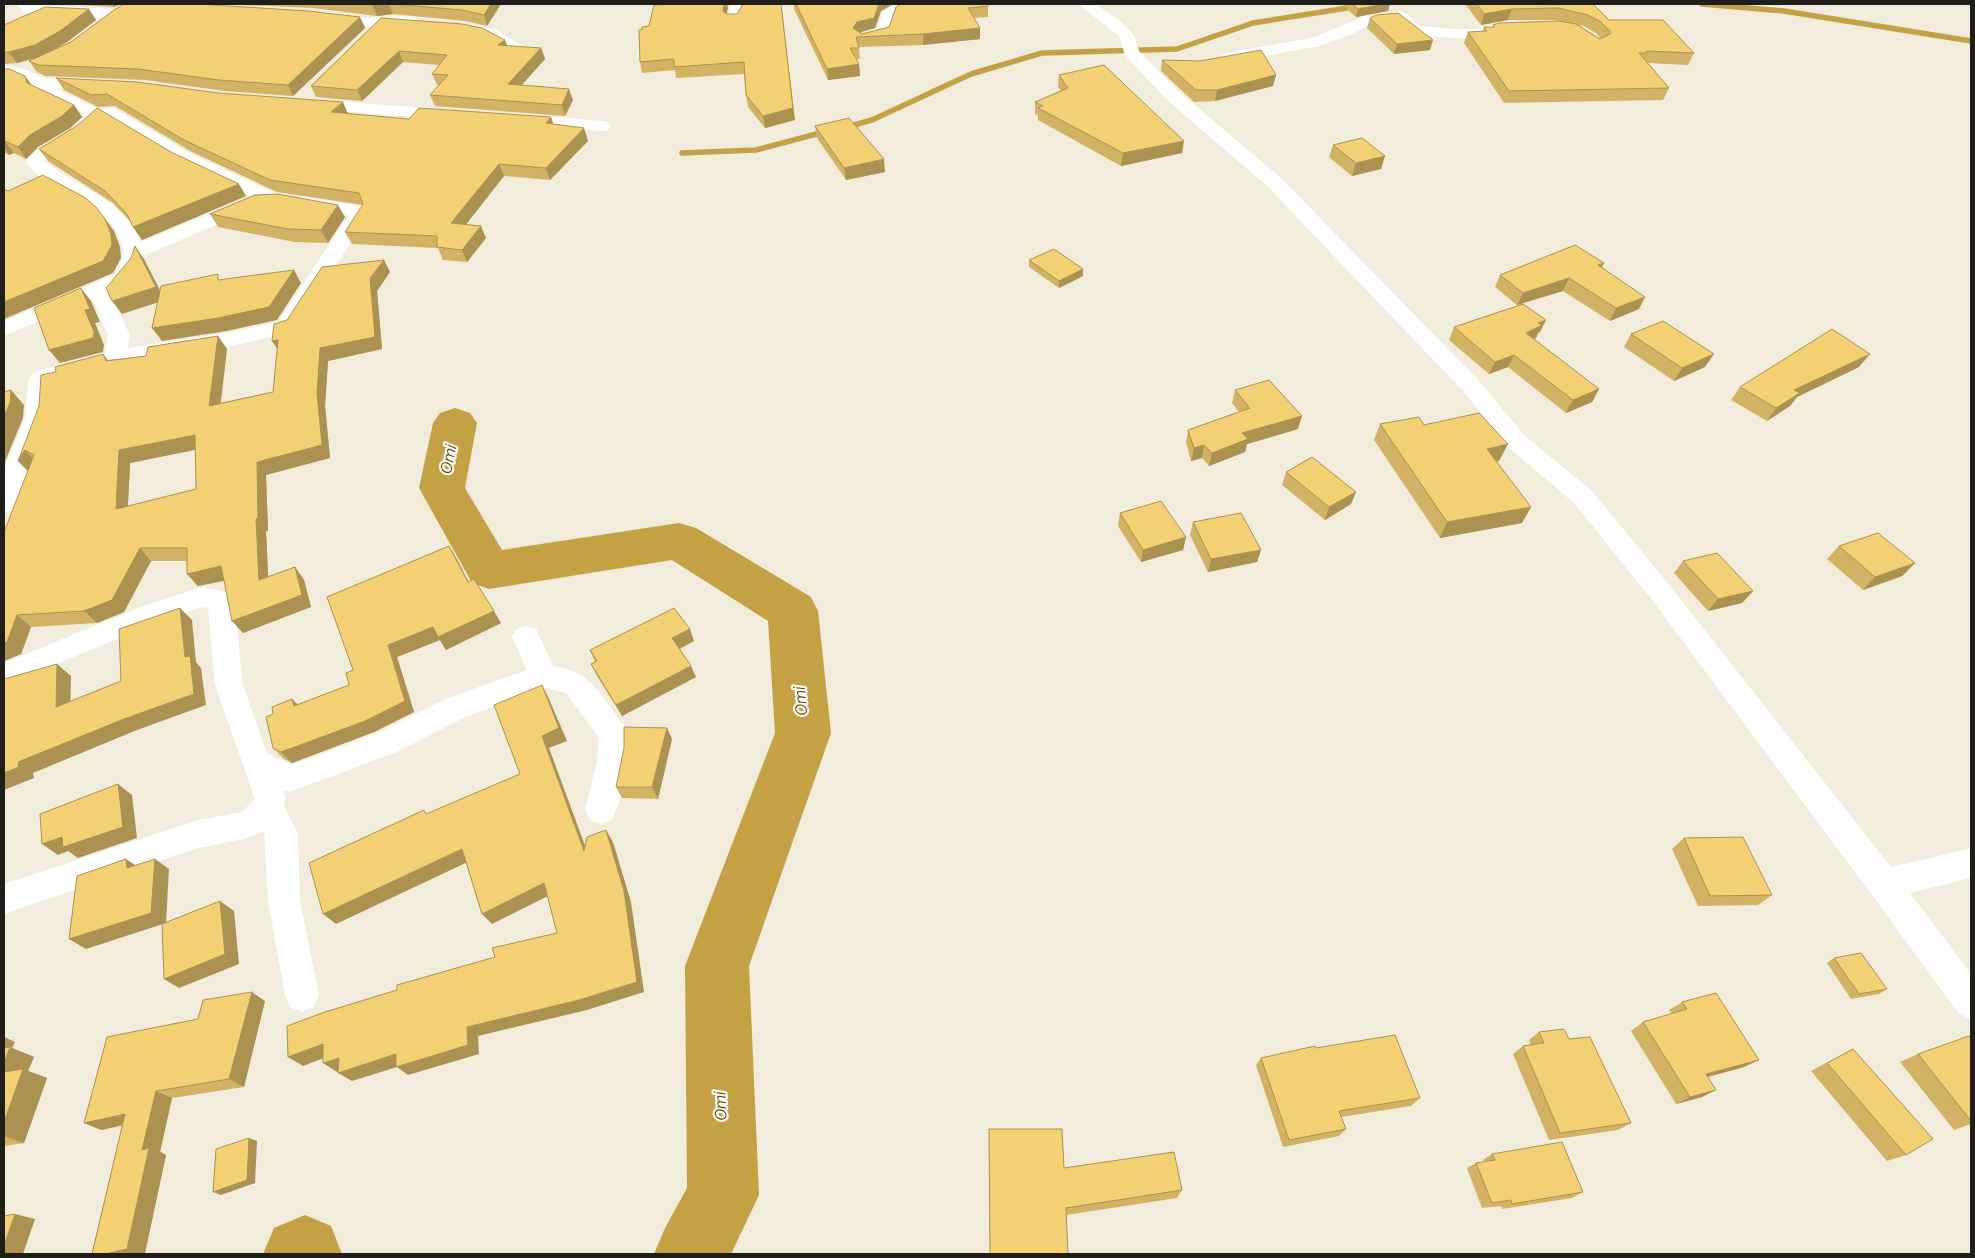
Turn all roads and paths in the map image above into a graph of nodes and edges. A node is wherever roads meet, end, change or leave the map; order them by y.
1 (24, 4) edge
2 (742, 4) edge
3 (906, 4) edge
4 (1085, 4) edge
5 (304, 14) edge
6 (734, 20) edge
7 (378, 23) junction
8 (430, 25) edge
9 (100, 26) edge
10 (1535, 26) edge
11 (457, 27) edge
12 (864, 38) edge
13 (364, 40) edge
14 (516, 47) edge
15 (1207, 62) edge
16 (9, 73) edge
17 (39, 74) junction
18 (116, 86) edge
19 (311, 90) edge
20 (92, 114) junction
21 (469, 116) edge
22 (498, 118) edge
23 (602, 126) dead end
24 (272, 199) junction
25 (134, 252) junction
26 (121, 279) junction
27 (4, 329) edge
28 (115, 357) junction
29 (4, 504) edge
30 (526, 637) dead end
31 (4, 675) edge
32 (544, 676) junction
33 (255, 760) junction
34 (268, 806) junction
35 (602, 810) dead end
36 (1971, 863) edge
37 (1884, 884) junction
38 (4, 899) edge
39 (302, 995) dead end
40 (1971, 1002) edge

1 - 9 street
2 - 6 street
3 - 12 street
4 - 37 street
5 - 7 street
7 - 8 street
7 - 13 street
10 - 15 street
11 - 14 street
16 - 17 street
17 - 18 street
17 - 20 street
19 - 21 street
20 - 24 street
20 - 25 street
22 - 23 street
24 - 25 street
24 - 28 street
25 - 26 street
26 - 27 street
26 - 28 street
28 - 29 street
30 - 32 street
31 - 33 street
32 - 33 street
32 - 35 street
33 - 34 street
34 - 38 street
34 - 39 street
36 - 37 street
37 - 40 street

